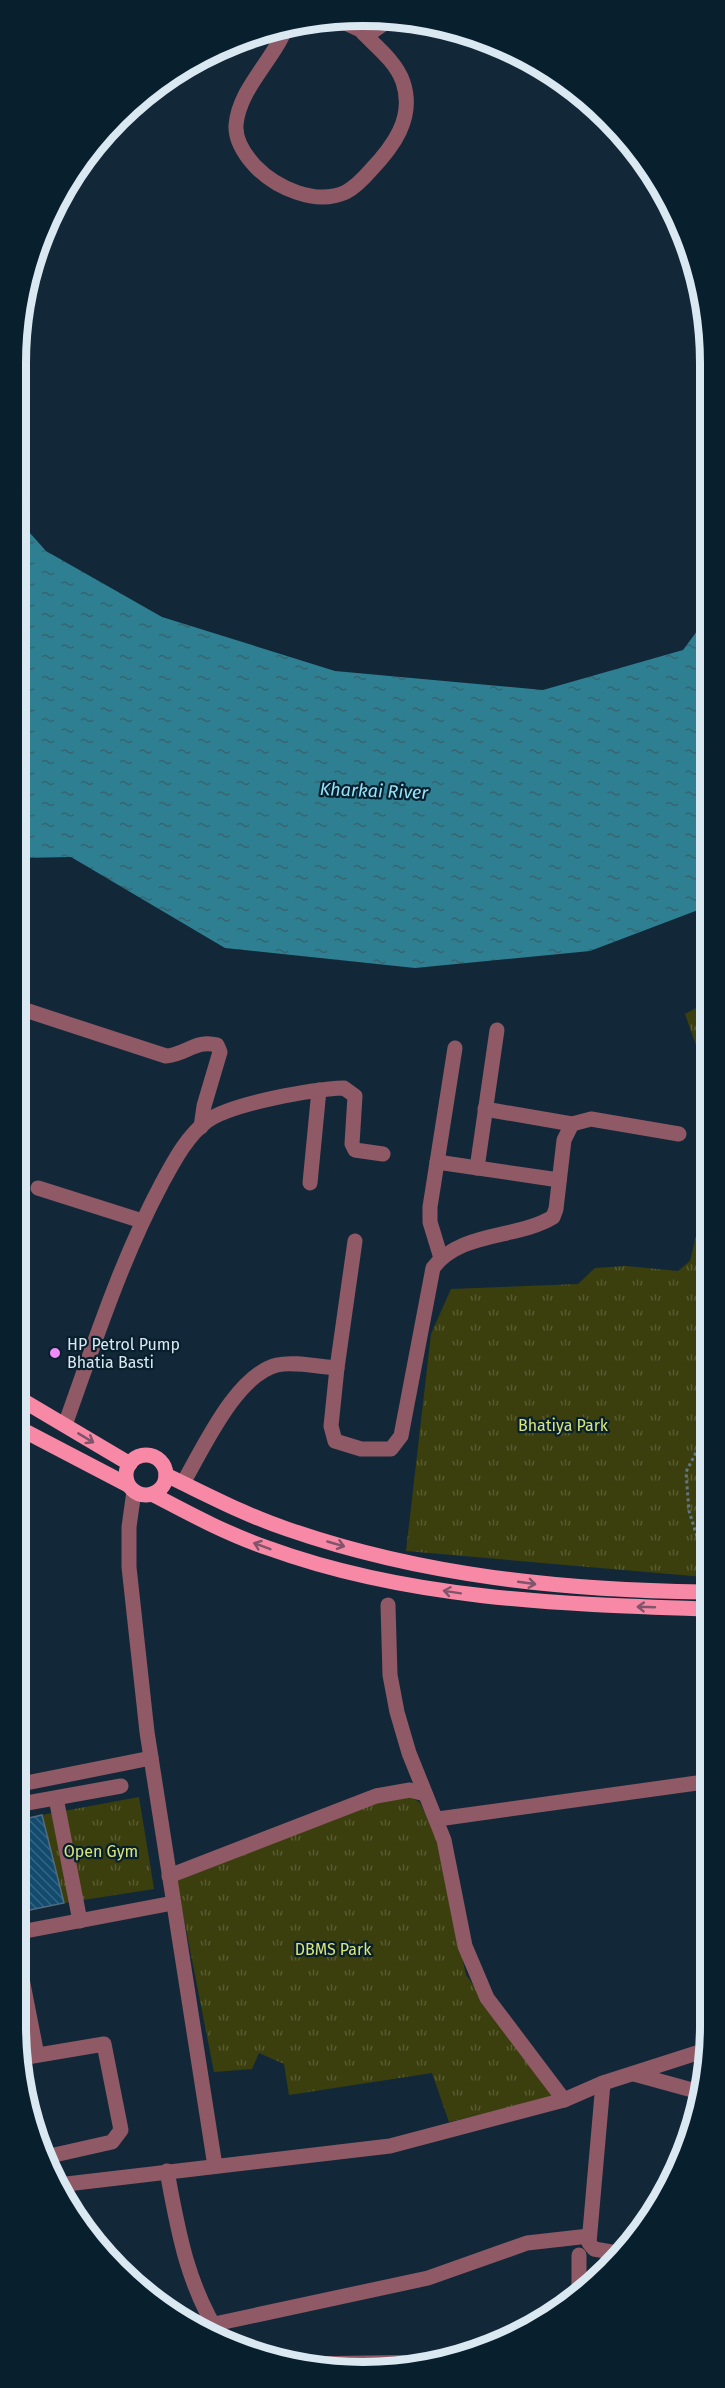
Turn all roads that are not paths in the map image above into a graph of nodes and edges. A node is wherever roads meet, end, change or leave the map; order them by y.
1 (350, 26) edge
2 (382, 26) edge
3 (363, 33) junction
4 (284, 35) edge
5 (26, 1010) edge
6 (497, 1030) dead end
7 (455, 1048) dead end
8 (319, 1090) junction
9 (485, 1109) junction
10 (572, 1124) junction
11 (201, 1127) junction
12 (679, 1134) dead end
13 (383, 1154) dead end
14 (437, 1162) junction
15 (477, 1168) junction
16 (559, 1180) junction
17 (310, 1183) dead end
18 (38, 1188) dead end
19 (142, 1221) junction
20 (355, 1241) dead end
21 (441, 1258) junction
22 (337, 1368) junction
23 (26, 1402) edge
24 (65, 1425) junction
25 (26, 1432) edge
26 (130, 1464) junction
27 (166, 1475) junction
28 (183, 1483) junction
29 (131, 1488) junction
30 (152, 1494) junction
31 (700, 1592) edge
32 (388, 1605) dead end
33 (700, 1609) edge
34 (151, 1758) junction
35 (26, 1783) edge
36 (700, 1783) edge
37 (121, 1786) dead end
38 (425, 1794) junction
39 (56, 1798) junction
40 (26, 1803) edge
41 (438, 1819) junction
42 (169, 1876) junction
43 (173, 1903) junction
44 (80, 1921) junction
45 (26, 1931) edge
46 (26, 2033) edge
47 (699, 2052) edge
48 (29, 2057) edge
49 (634, 2074) junction
50 (603, 2084) junction
51 (693, 2090) edge
52 (564, 2100) junction
53 (52, 2156) edge
54 (215, 2166) junction
55 (167, 2171) junction
56 (65, 2184) edge
57 (589, 2236) junction
58 (612, 2252) edge
59 (579, 2255) dead end
60 (579, 2284) edge
61 (210, 2326) edge
62 (217, 2330) edge

1 - 3 street
2 - 3 street
3 - 4 street
5 - 11 street
6 - 9 street
7 - 14 street
8 - 11 street
8 - 13 street
8 - 17 street
9 - 10 street
9 - 15 street
10 - 12 street
10 - 16 street
11 - 19 street
14 - 15 street
14 - 21 street
15 - 16 street
16 - 21 street
18 - 19 street
19 - 24 street
20 - 22 street
21 - 22 street
22 - 28 street
23 - 24 main road
24 -> 26 main road
25 - 29 main road
26 - 27 main road
26 - 29 main road
27 - 28 main road
27 - 30 main road
28 -> 31 main road
29 - 30 main road
29 - 34 street
33 -> 30 main road
32 - 38 street
34 - 35 street
34 - 42 street
36 - 41 street
37 - 39 street
38 - 41 street
38 - 42 street
39 - 40 street
39 - 44 street
41 - 52 street
42 - 43 street
43 - 44 street
43 - 54 street
44 - 45 street
46 - 48 street
47 - 49 street
48 - 53 street
49 - 50 street
49 - 51 street
50 - 52 street
50 - 57 street
52 - 54 street
54 - 55 street
55 - 56 street
55 - 61 street
57 - 58 street
57 - 62 street
59 - 60 street

